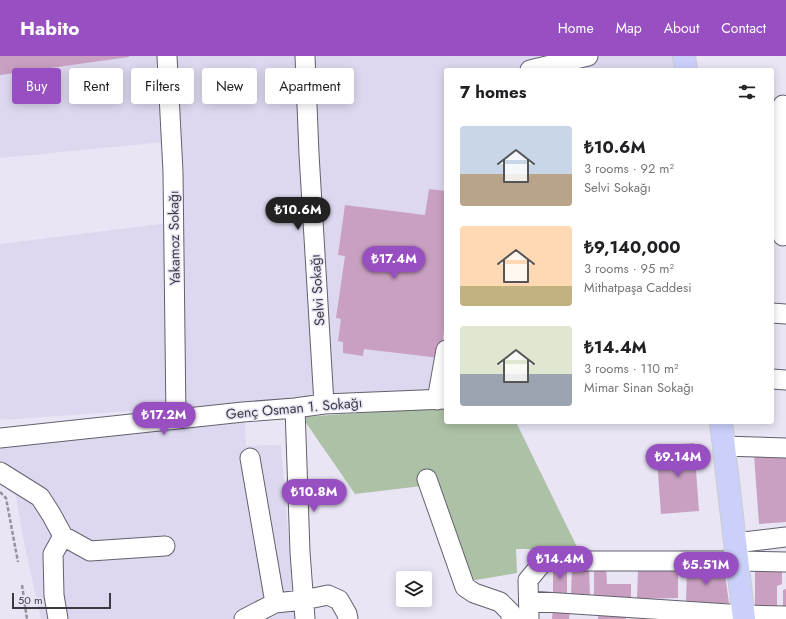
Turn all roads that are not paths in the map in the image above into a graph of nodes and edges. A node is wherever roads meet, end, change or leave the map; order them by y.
1 (167, 56) edge
2 (305, 56) edge
3 (588, 56) edge
4 (684, 56) edge
5 (538, 68) edge
6 (686, 68) edge
7 (780, 105) edge
8 (784, 167) edge
9 (780, 236) edge
10 (774, 313) edge
11 (786, 314) edge
12 (444, 370) edge
13 (774, 379) edge
14 (786, 380) edge
15 (441, 400) edge
16 (324, 404) junction
17 (295, 408) junction
18 (176, 419) junction
19 (721, 424) edge
20 (0, 438) edge
21 (723, 446) junction
22 (786, 448) edge
23 (250, 458) dead end
24 (0, 472) edge
25 (427, 479) dead end
26 (63, 536) junction
27 (786, 537) edge
28 (165, 546) dead end
29 (736, 552) junction
30 (786, 562) edge
31 (304, 600) junction
32 (275, 603) junction
33 (529, 610) edge
34 (786, 616) edge
35 (744, 617) edge
36 (58, 619) edge
37 (244, 619) edge
38 (305, 619) edge
39 (348, 619) edge
40 (511, 619) edge

1 - 18 street, Yakamoz Sokağı
2 - 16 street, Selvi Sokağı
3 - 5 street
4 - 6 main road
7 - 8 street
8 - 9 street
10 - 11 street
12 - 15 street
13 - 14 street
15 - 16 street, Genç Osman 1. Sokağı
16 - 17 street, Genç Osman 1. Sokağı
17 - 18 street, Genç Osman 1. Sokağı
17 - 31 street
18 - 20 street, Genç Osman 1. Sokağı
19 - 21 main road
21 - 22 street
21 - 29 main road
23 - 32 street
24 - 26 street
25 - 40 street
26 - 28 street
26 - 36 street
27 - 29 street
29 - 30 street
29 - 33 street
29 - 35 main road
31 - 32 street
31 - 38 street
31 - 39 street
32 - 37 street
33 - 35 street
34 - 35 street

